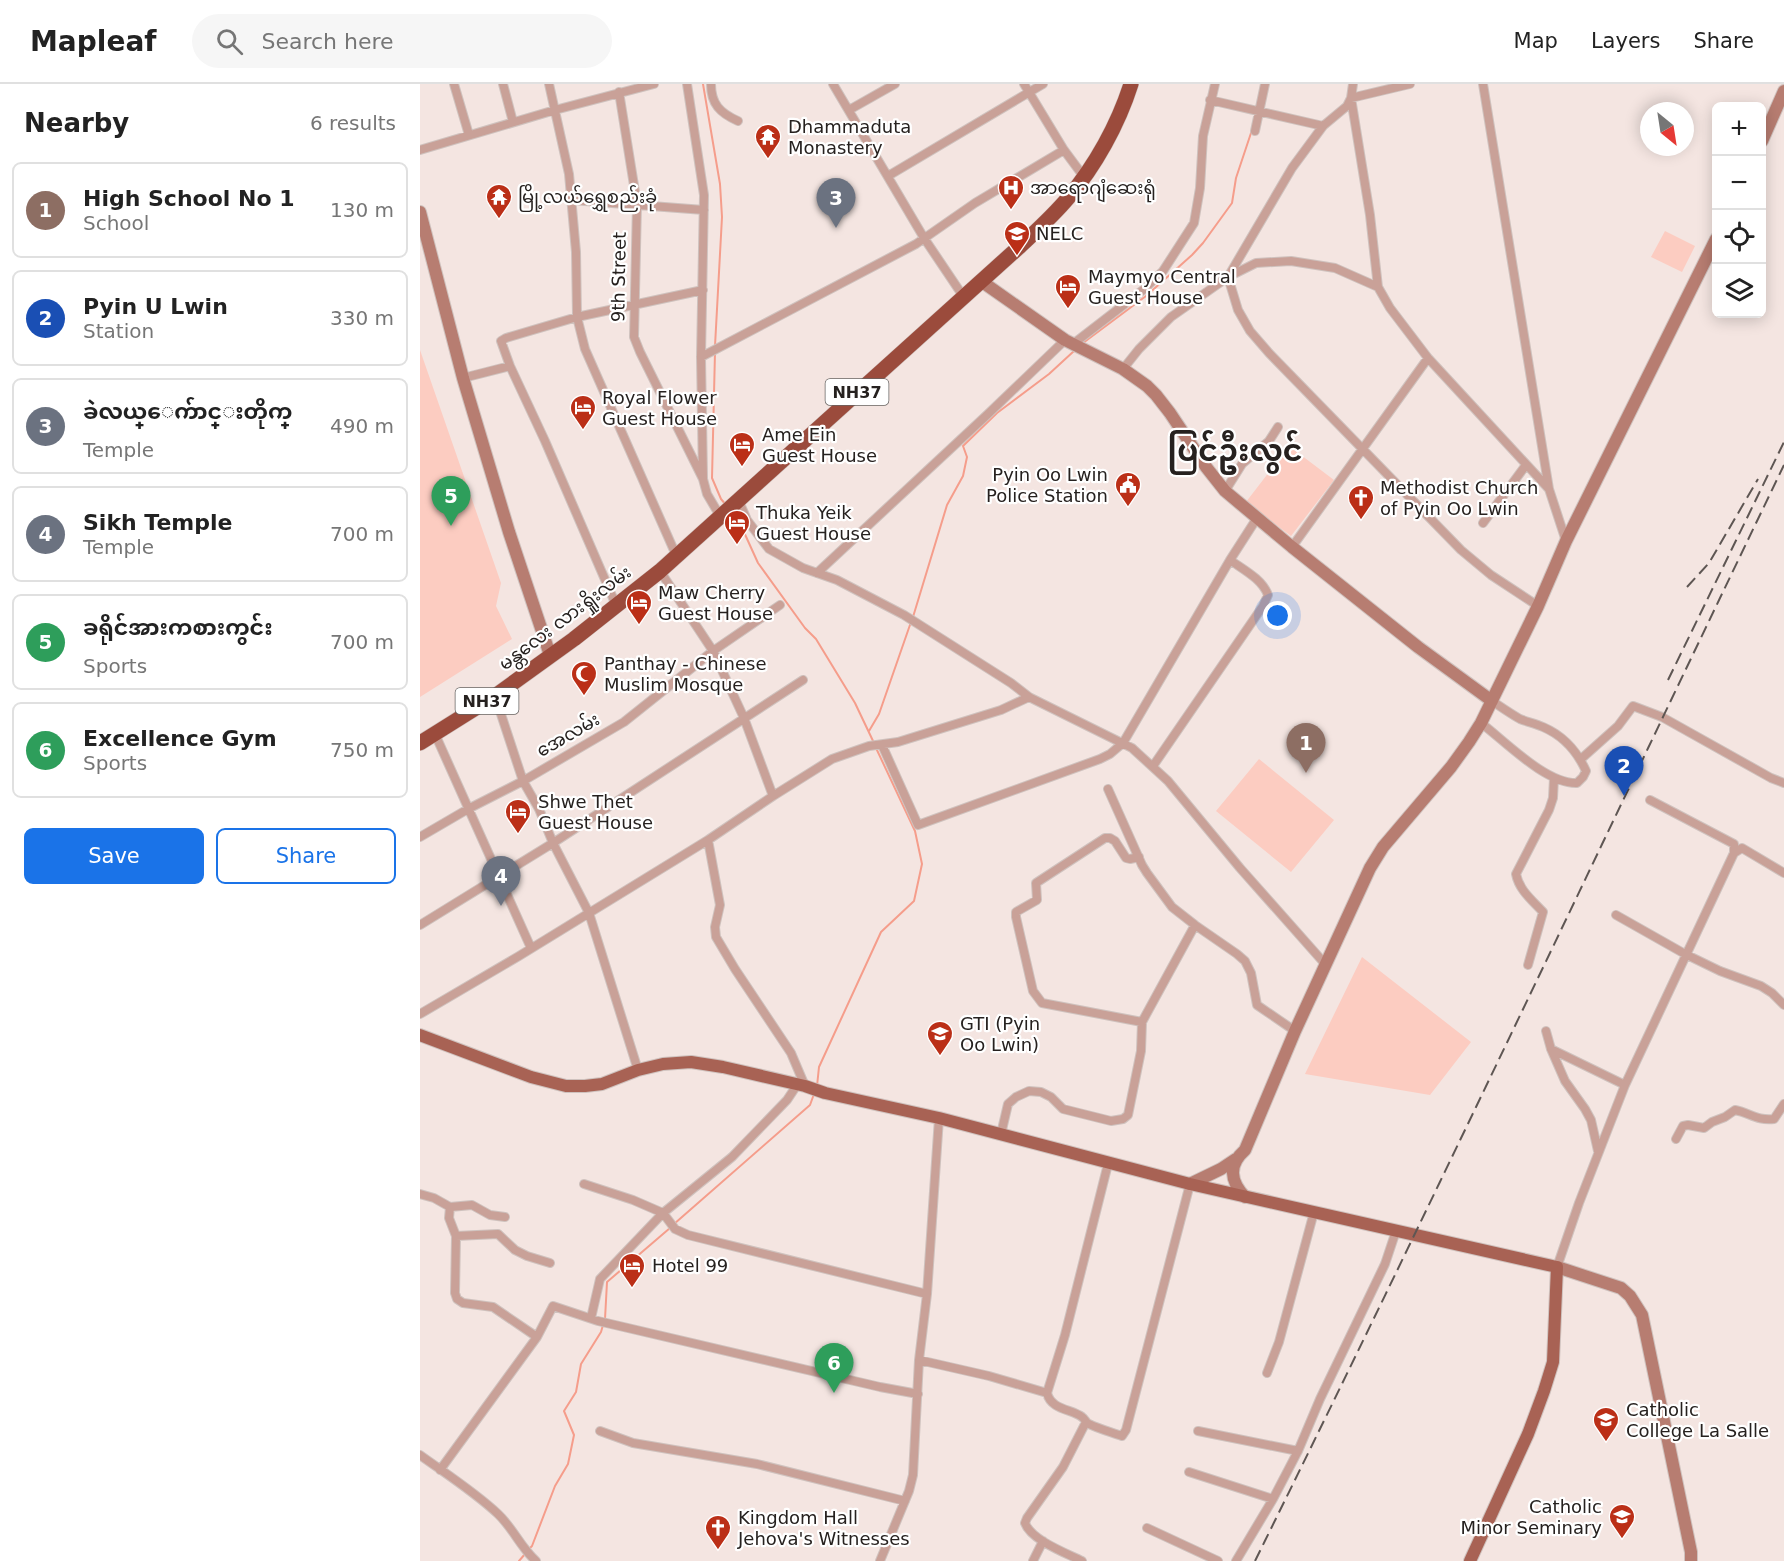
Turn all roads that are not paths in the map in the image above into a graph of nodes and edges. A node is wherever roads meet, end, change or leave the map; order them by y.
1 (454, 84) edge
2 (503, 84) edge
3 (549, 84) edge
4 (654, 84) edge
5 (687, 84) edge
6 (711, 84) edge
7 (833, 84) edge
8 (895, 84) edge
9 (1043, 84) edge
10 (1131, 84) edge
11 (1215, 84) edge
12 (1265, 84) edge
13 (1353, 84) edge
14 (1410, 84) edge
15 (1483, 84) edge
16 (1026, 88) edge
17 (1784, 91) edge
18 (619, 92) junction
19 (1351, 98) junction
20 (1210, 100) junction
21 (555, 110) junction
22 (849, 110) junction
23 (1260, 112) junction
24 (738, 121) dead end
25 (513, 122) junction
26 (1323, 126) junction
27 (1766, 130) edge
28 (1256, 131) dead end
29 (469, 135) junction
30 (420, 150) edge
31 (1064, 150) junction
32 (888, 176) junction
33 (1084, 177) junction
34 (572, 200) junction
35 (637, 204) junction
36 (704, 210) junction
37 (420, 216) edge
38 (924, 238) junction
39 (1712, 247) edge
40 (1228, 277) junction
41 (981, 281) junction
42 (1378, 287) junction
43 (703, 290) junction
44 (963, 297) junction
45 (635, 305) junction
46 (578, 317) junction
47 (1074, 345) junction
48 (701, 357) junction
49 (1428, 358) junction
50 (510, 366) junction
51 (1123, 369) junction
52 (463, 378) junction
53 (1278, 427) dead end
54 (1362, 450) junction
55 (1526, 465) junction
56 (703, 479) junction
57 (1549, 489) junction
58 (1225, 491) junction
59 (729, 508) junction
60 (1257, 518) junction
61 (1483, 523) dead end
62 (1566, 541) junction
63 (1292, 547) junction
64 (676, 555) junction
65 (1230, 560) junction
66 (660, 571) junction
67 (818, 573) junction
68 (616, 604) junction
69 (780, 605) dead end
70 (1538, 606) junction
71 (713, 651) junction
72 (550, 655) junction
73 (803, 680) dead end
74 (495, 696) junction
75 (1029, 697) junction
76 (1491, 701) junction
77 (744, 718) junction
78 (1481, 723) junction
79 (435, 734) junction
80 (420, 743) edge
81 (1123, 743) junction
82 (881, 745) junction
83 (1581, 759) junction
84 (1152, 766) junction
85 (1554, 778) junction
86 (523, 781) junction
87 (1784, 783) edge
88 (1108, 789) dead end
89 (773, 796) junction
90 (1650, 800) dead end
91 (468, 809) junction
92 (420, 837) edge
93 (708, 840) junction
94 (553, 843) junction
95 (1734, 853) junction
96 (1139, 856) junction
97 (1784, 873) edge
98 (499, 876) junction
99 (589, 914) junction
100 (1616, 915) dead end
101 (420, 925) edge
102 (1195, 926) junction
103 (531, 948) junction
104 (1685, 954) junction
105 (1326, 965) junction
106 (1528, 965) dead end
107 (1784, 1005) edge
108 (420, 1014) edge
109 (1142, 1022) junction
110 (1295, 1031) junction
111 (1546, 1031) dead end
112 (420, 1035) edge
113 (1551, 1049) junction
114 (638, 1070) junction
115 (1625, 1085) junction
116 (808, 1088) junction
117 (1784, 1104) edge
118 (939, 1118) junction
119 (1001, 1134) junction
120 (1676, 1139) dead end
121 (1598, 1151) junction
122 (1236, 1159) junction
123 (1108, 1164) junction
124 (584, 1184) dead end
125 (1190, 1184) junction
126 (420, 1194) edge
127 (1245, 1197) junction
128 (450, 1207) junction
129 (1314, 1212) junction
130 (505, 1217) dead end
131 (666, 1217) junction
132 (1396, 1231) junction
133 (456, 1236) junction
134 (550, 1263) dead end
135 (1557, 1267) junction
136 (927, 1294) junction
137 (595, 1319) junction
138 (537, 1337) junction
139 (920, 1360) junction
140 (1268, 1372) dead end
141 (1047, 1393) junction
142 (918, 1394) junction
143 (1086, 1422) junction
144 (600, 1431) dead end
145 (1198, 1431) dead end
146 (1298, 1451) junction
147 (420, 1455) edge
148 (440, 1470) junction
149 (1189, 1472) dead end
150 (1273, 1498) junction
151 (905, 1501) junction
152 (1147, 1528) dead end
153 (1043, 1541) junction
154 (533, 1558) edge
155 (880, 1561) edge
156 (1033, 1561) edge
157 (1082, 1561) edge
158 (1218, 1561) edge
159 (1236, 1561) edge
160 (1470, 1561) edge
161 (1691, 1561) edge

1 - 29 street
2 - 25 street
3 - 21 street
4 - 18 street
5 - 36 street
6 - 24 street
7 - 22 street
8 - 22 street
9 - 16 street
10 - 33 highway, NH37
11 - 20 street
12 - 23 street
13 - 19 street
14 - 19 street
15 - 57 street
16 - 31 street
16 - 32 street
17 - 27 street
18 - 21 street
18 - 35 street, 9th Street
19 - 26 street
19 - 42 street
20 - 23 street
20 - 47 street
21 - 25 street
21 - 34 street
22 - 32 street
23 - 26 street
23 - 28 street
25 - 29 street
26 - 40 street
29 - 30 street
31 - 33 street
31 - 38 street
32 - 38 street
33 - 41 highway, NH37
34 - 35 street
34 - 46 street
35 - 36 street
35 - 45 street, 9th Street
36 - 43 street
37 - 52 street
38 - 44 street
38 - 48 street
39 - 62 street
40 - 42 street
40 - 51 street
40 - 54 street
41 - 44 highway, NH37
41 - 47 street
42 - 49 street
43 - 45 street
43 - 48 street
44 - 59 highway, NH37
45 - 46 street
45 - 56 street, 9th Street
46 - 50 street
46 - 64 street
47 - 51 street
47 - 67 street
48 - 56 street
49 - 54 street
49 - 55 street
50 - 52 street
50 - 68 street
51 - 58 street
52 - 72 street
53 - 58 street
54 - 63 street
54 - 70 street
55 - 57 street
55 - 61 street
56 - 59 street, 9th Street
57 - 62 street
58 - 60 street
59 - 64 highway, မန္တလေး လားရှိုးလမ်း / NH37
59 - 67 street, 9th Street
60 - 63 street
60 - 65 street
62 - 70 street
63 - 76 street
64 - 66 highway, မန္တလေး လားရှိုးလမ်း / NH37
65 - 81 street
65 - 84 street
66 - 68 highway, မန္တလေး လားရှိုးလမ်း / NH37
66 - 71 street
67 - 75 street, 9th Street
68 - 72 highway, မန္တလေး လားရှိုးလမ်း / NH37
69 - 71 street, အေလမ်း
70 - 76 street
71 - 77 street
71 - 86 street, အေလမ်း
72 - 74 highway, မန္တလေး လားရှိုးလမ်း / NH37
73 - 77 street
74 - 79 highway, မန္တလေး လားရှိုးလမ်း / NH37
74 - 86 street
75 - 81 street, 9th Street
75 - 82 street
76 - 78 street
76 - 83 street
77 - 89 street
77 - 94 street
78 - 85 street
78 - 105 street
79 - 80 highway, မန္တလေး လားရှိုးလမ်း / NH37
79 - 91 street
81 - 82 street
81 - 84 street, 9th Street
82 - 89 street
83 - 85 street
83 - 87 street
84 - 105 street, 9th Street
85 - 106 street
86 - 91 street, အေလမ်း
86 - 94 street
88 - 96 street
89 - 93 street
90 - 95 street
91 - 92 street, အေလမ်း
91 - 98 street
93 - 99 street
93 - 116 street
94 - 98 street
94 - 99 street
95 - 97 street
95 - 104 street
96 - 102 street
96 - 109 street
98 - 101 street
98 - 103 street
99 - 103 street
99 - 114 street
100 - 104 street
102 - 109 street
102 - 110 street
103 - 108 street
104 - 107 street
104 - 115 street
105 - 110 street
109 - 119 street
110 - 122 street
111 - 113 street
112 - 114 main road
113 - 115 street
113 - 121 street
114 - 116 main road
115 - 121 street
116 - 118 main road
116 - 131 street
117 - 120 street
118 - 119 main road
118 - 136 street
119 - 123 main road
121 - 135 street
122 - 125 street
122 - 127 street
123 - 125 main road
123 - 141 street
124 - 131 street
125 - 127 main road
125 - 143 street
126 - 128 street
127 - 129 main road
128 - 130 street
128 - 133 street
129 - 132 main road
129 - 140 street
131 - 136 street
131 - 137 street
132 - 135 main road
132 - 146 street
133 - 134 street
133 - 138 street
135 - 160 main road
135 - 161 street
136 - 139 street
137 - 138 street
137 - 142 street
138 - 148 street
139 - 141 street
139 - 142 street
141 - 143 street
142 - 151 street
143 - 153 street
144 - 151 street
145 - 146 street
146 - 150 street
147 - 148 street
148 - 154 street
149 - 150 street
150 - 159 street
151 - 155 street
152 - 158 street
153 - 156 street
153 - 157 street

